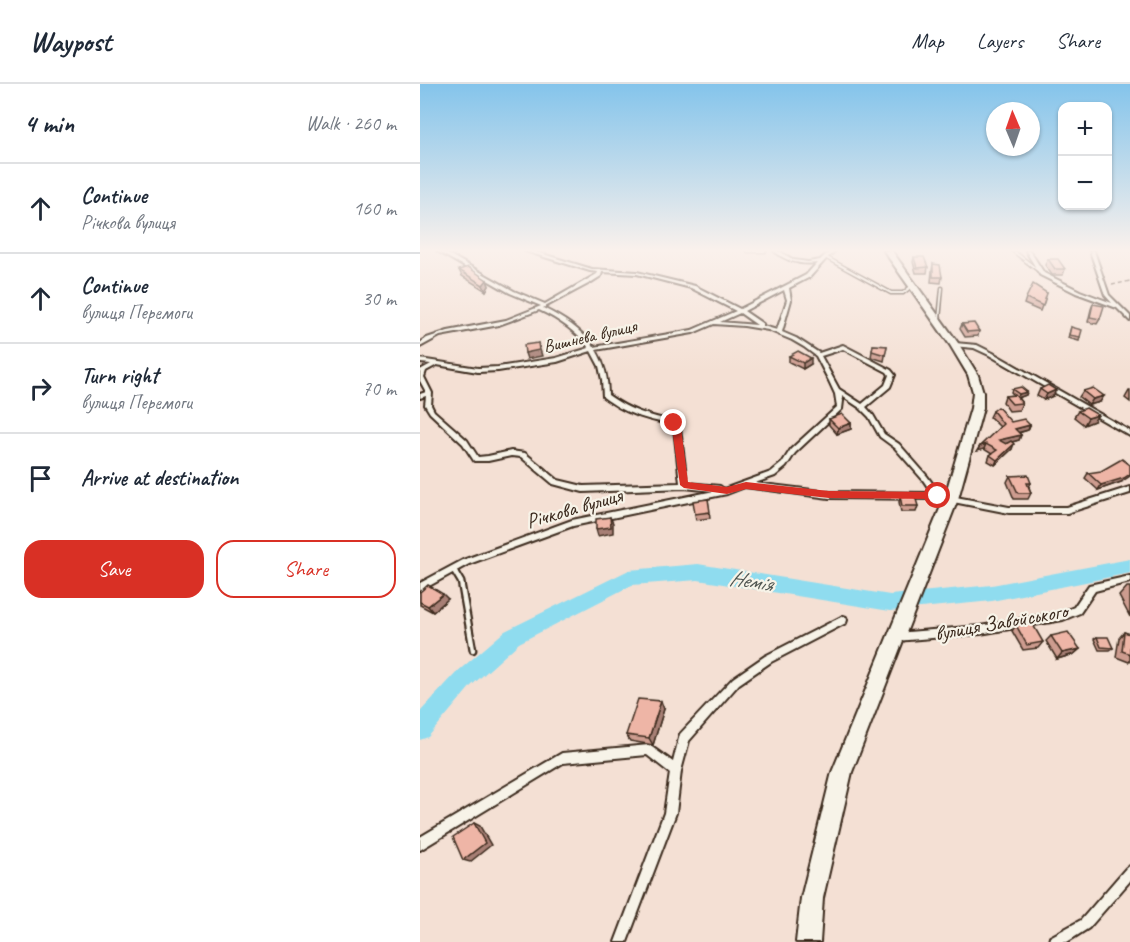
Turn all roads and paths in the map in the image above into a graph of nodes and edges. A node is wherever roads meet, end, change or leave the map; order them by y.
1 (510, 291) edge
2 (569, 291) edge
3 (701, 291) edge
4 (778, 291) edge
5 (787, 291) edge
6 (887, 291) edge
7 (909, 291) edge
8 (916, 291) edge
9 (942, 291) edge
10 (1076, 291) edge
11 (1106, 291) edge
12 (540, 307) junction
13 (1118, 307) junction
14 (740, 311) junction
15 (1127, 314) edge
16 (1130, 319) edge
17 (712, 323) junction
18 (939, 323) junction
19 (761, 325) junction
20 (779, 333) junction
21 (420, 345) edge
22 (955, 345) junction
23 (593, 349) junction
24 (818, 356) junction
25 (420, 361) edge
26 (438, 364) junction
27 (839, 391) junction
28 (429, 393) junction
29 (420, 396) edge
30 (862, 407) junction
31 (1130, 434) edge
32 (684, 485) junction
33 (746, 485) junction
34 (727, 490) junction
35 (1130, 490) edge
36 (938, 496) junction
37 (951, 499) junction
38 (453, 569) junction
39 (1130, 579) edge
40 (420, 587) edge
41 (843, 620) dead end
42 (896, 637) junction
43 (473, 650) dead end
44 (675, 771) junction
45 (420, 844) edge
46 (1130, 872) edge
47 (621, 942) edge
48 (808, 942) edge
49 (1055, 942) edge

1 - 12 street
2 - 12 street
3 - 14 street
4 - 14 street, Вишнева вулиця
5 - 20 street
6 - 7 lane
8 - 18 highway
9 - 18 lane
10 - 13 street
11 - 13 street
12 - 21 street
12 - 23 street
13 - 15 street
14 - 17 street, Вишнева вулиця
14 - 19 street
15 - 16 street
17 - 19 street
17 - 23 street, Вишнева вулиця
18 - 22 highway
19 - 20 street
20 - 24 street
22 - 31 street
22 - 37 highway
23 - 26 street, Вишнева вулиця
23 - 32 street
24 - 27 street
24 - 30 street
25 - 26 street, Вишнева вулиця
26 - 28 street
27 - 30 street
27 - 33 street, Річкова вулиця
28 - 29 street
28 - 32 street
30 - 36 street
32 - 34 street
33 - 34 street, Річкова вулиця
33 - 36 street, Річкова вулиця
34 - 38 street, Річкова вулиця
35 - 37 street, Річкова вулиця
36 - 37 street, Річкова вулиця
37 - 42 highway
38 - 40 street, Річкова вулиця
38 - 43 lane
39 - 42 street, вулиця Завойського
41 - 44 street
42 - 48 highway
44 - 45 street
44 - 47 street
46 - 49 street

